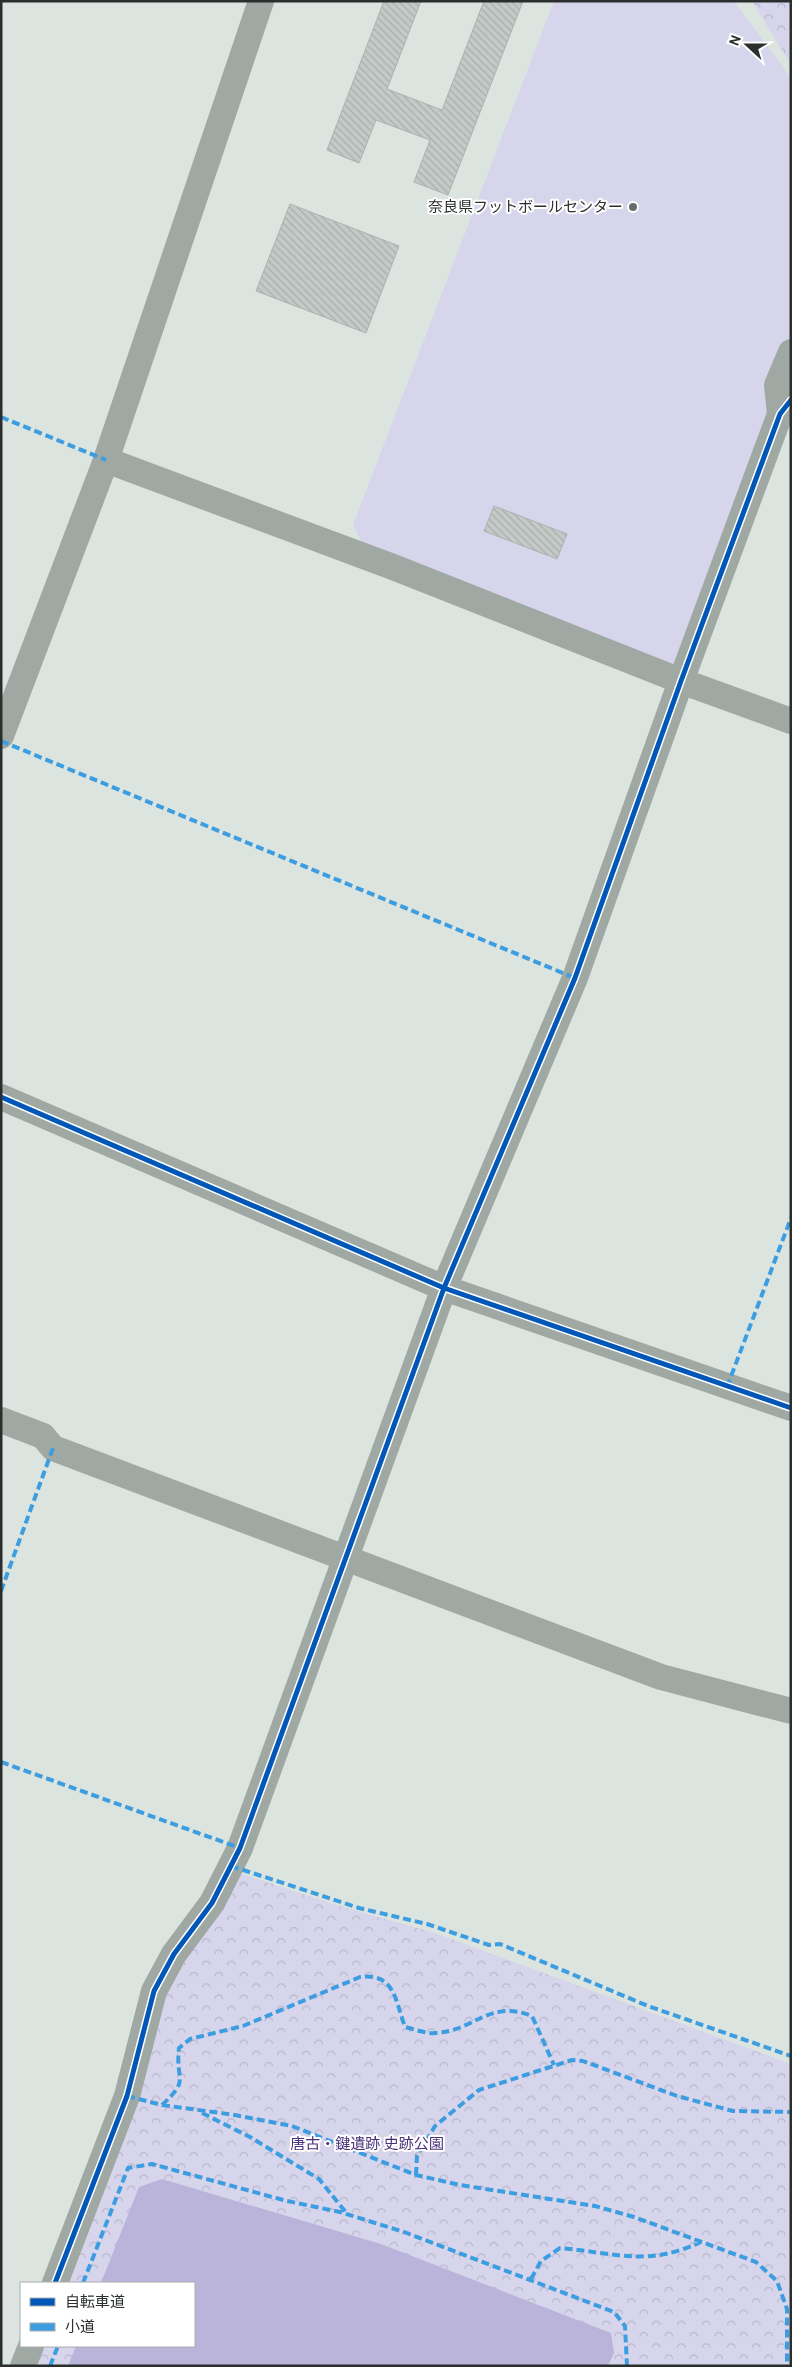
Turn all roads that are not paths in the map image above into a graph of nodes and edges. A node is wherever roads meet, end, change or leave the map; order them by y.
1 (261, 1) edge
2 (791, 352) edge
3 (786, 407) edge
4 (106, 460) junction
5 (680, 681) junction
6 (791, 721) edge
7 (1, 736) edge
8 (1, 1098) edge
9 (444, 1288) junction
10 (791, 1408) edge
11 (1, 1420) edge
12 (344, 1558) junction
13 (791, 1711) edge
14 (55, 2282) edge
15 (31, 2347) edge
16 (23, 2366) edge

1 - 4 street
2 - 3 street
3 - 5 street
4 - 5 street
4 - 7 street
5 - 6 street
5 - 9 street
8 - 9 street
9 - 10 street
9 - 12 street
11 - 12 street
12 - 13 street
12 - 14 street
15 - 16 street

